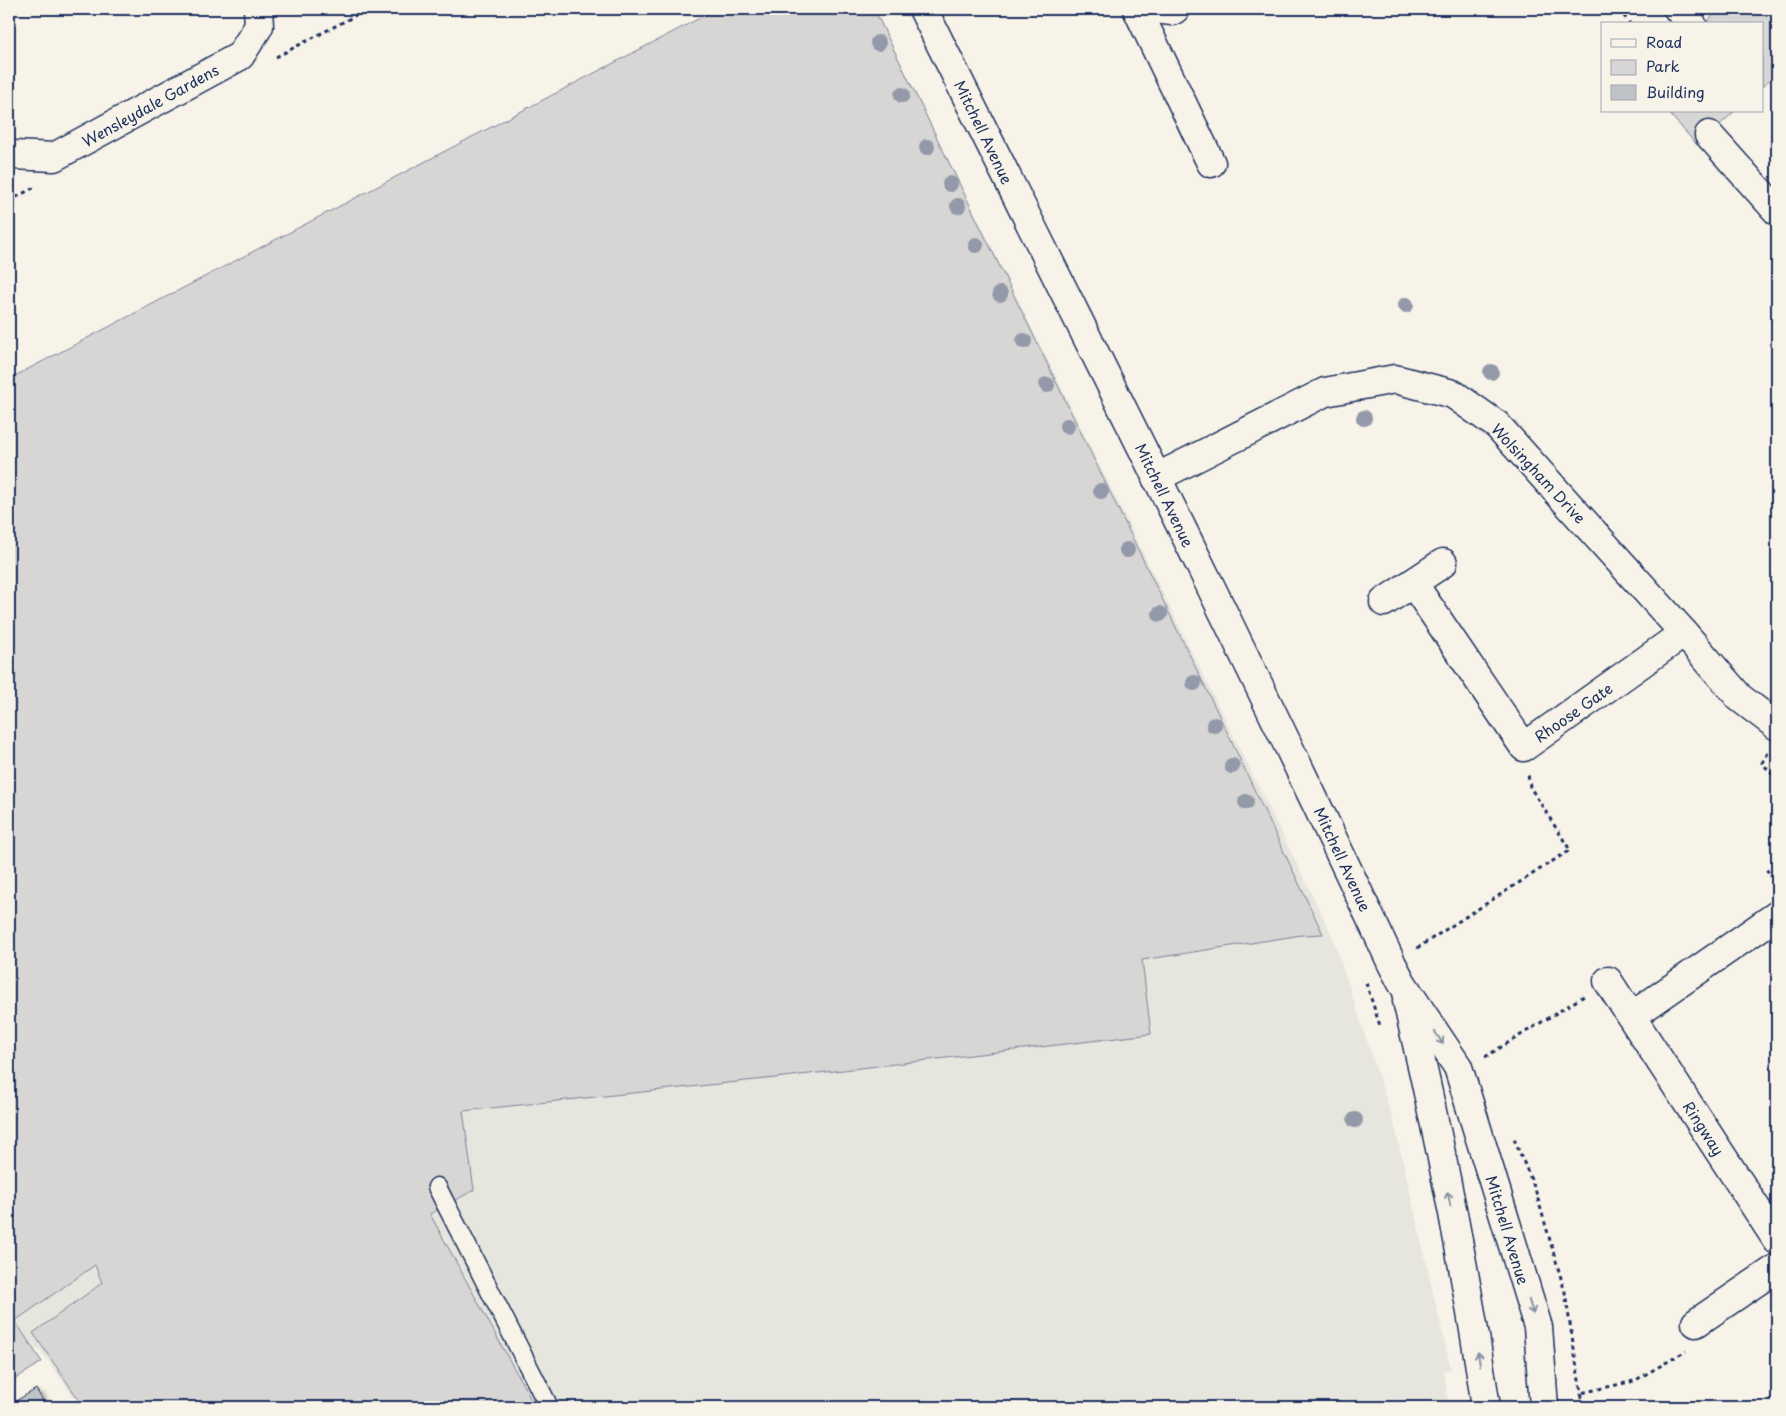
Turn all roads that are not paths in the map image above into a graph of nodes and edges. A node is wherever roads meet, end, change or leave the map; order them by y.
1 (258, 9) edge
2 (923, 9) edge
3 (1137, 9) edge
4 (1156, 9) edge
5 (1175, 9) edge
6 (1678, 9) edge
7 (1690, 22) edge
8 (1708, 135) dead end
9 (9, 153) edge
10 (1211, 163) dead end
11 (1777, 211) edge
12 (1156, 478) junction
13 (1443, 563) dead end
14 (1414, 583) junction
15 (1384, 602) dead end
16 (1684, 632) junction
17 (1775, 736) edge
18 (1777, 915) edge
19 (1397, 973) junction
20 (1608, 980) road end
21 (1632, 1016) junction
22 (436, 1187) dead end
23 (1777, 1240) edge
24 (1777, 1268) edge
25 (1696, 1323) road end
26 (549, 1407) edge
27 (1486, 1407) edge
28 (1544, 1407) edge

1 - 9 street, Wensleydale Gardens
2 - 12 street, Mitchell Avenue
3 - 10 street
4 - 5 street
6 - 7 street
8 - 11 street
12 - 16 street, Wolsingham Drive
12 - 19 street, Mitchell Avenue
13 - 14 street
14 - 15 street
14 - 16 street, Rhoose Gate
16 - 17 street, Wolsingham Drive
18 - 21 street
27 -> 19 street, Mitchell Avenue
19 -> 28 street, Mitchell Avenue
20 - 21 street, Ringway
21 - 23 street, Ringway
22 - 26 lane
24 - 25 street

